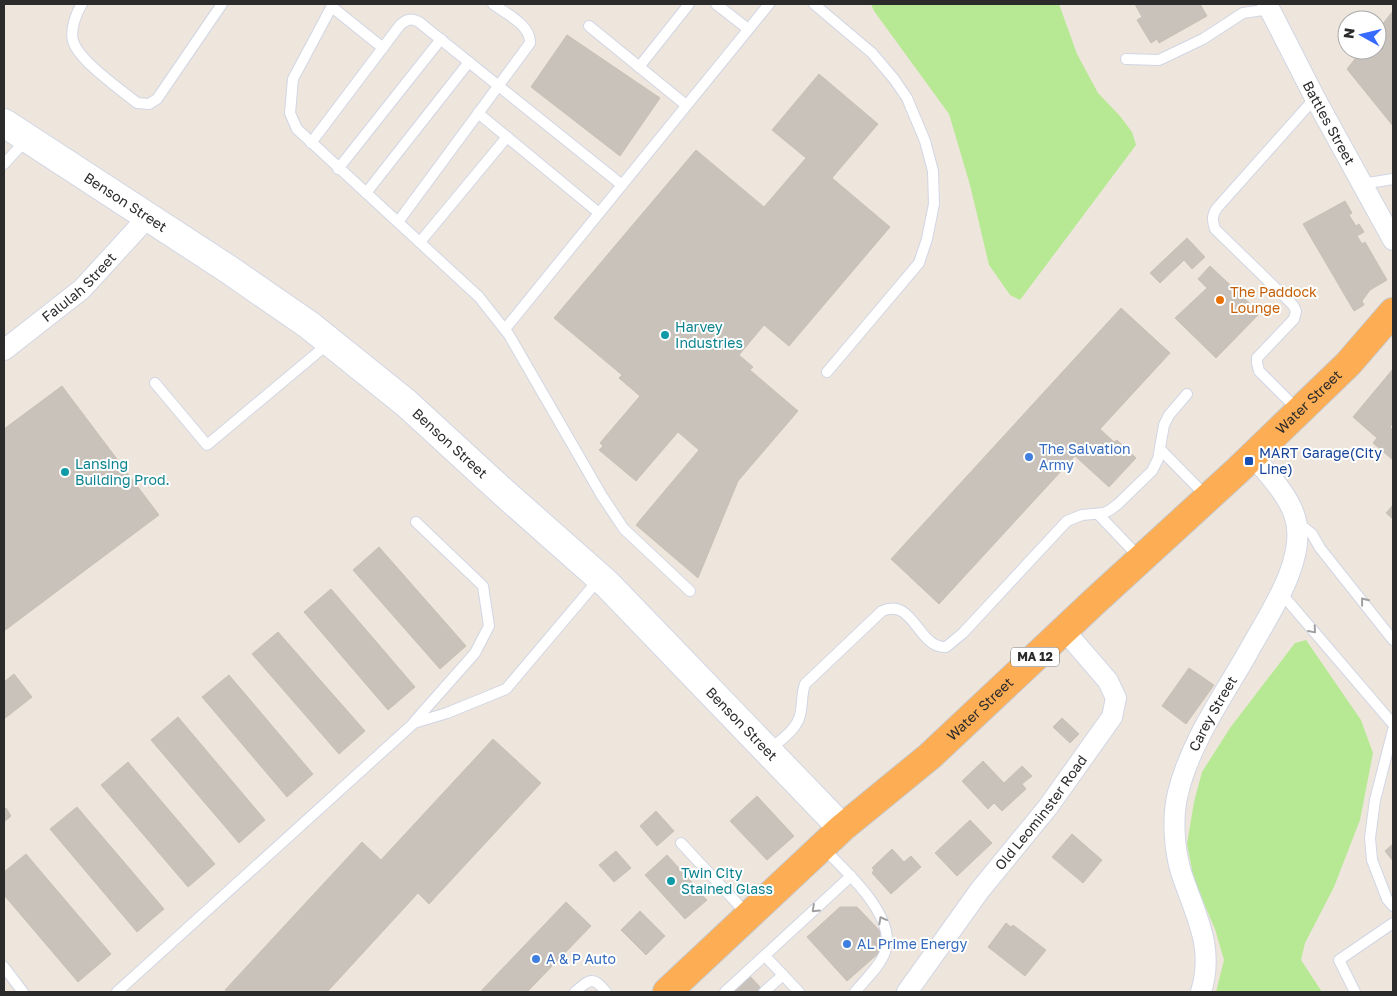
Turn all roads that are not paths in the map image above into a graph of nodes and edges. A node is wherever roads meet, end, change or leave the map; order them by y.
1 (82, 4) edge
2 (222, 4) edge
3 (493, 4) edge
4 (511, 4) edge
5 (689, 4) edge
6 (716, 4) edge
7 (769, 4) edge
8 (814, 4) edge
9 (332, 5) edge
10 (1268, 7) edge
11 (504, 12) junction
12 (589, 26) dead end
13 (748, 29) junction
14 (441, 39) junction
15 (383, 48) junction
16 (1126, 59) dead end
17 (469, 62) junction
18 (639, 67) junction
19 (498, 85) junction
20 (1315, 98) junction
21 (686, 105) junction
22 (478, 113) junction
23 (4, 122) edge
24 (507, 137) junction
25 (27, 138) junction
26 (311, 143) junction
27 (4, 164) edge
28 (338, 169) junction
29 (1393, 179) edge
30 (1362, 184) junction
31 (622, 185) junction
32 (366, 193) junction
33 (599, 213) junction
34 (147, 218) junction
35 (398, 222) junction
36 (1393, 240) edge
37 (420, 242) junction
38 (1393, 312) edge
39 (505, 329) junction
40 (330, 342) junction
41 (4, 350) edge
42 (827, 372) dead end
43 (155, 383) dead end
44 (1187, 394) dead end
45 (1299, 411) junction
46 (1160, 449) junction
47 (1252, 456) junction
48 (1208, 497) junction
49 (1098, 514) junction
50 (1296, 521) junction
51 (416, 522) dead end
52 (1141, 559) junction
53 (600, 578) junction
54 (690, 591) dead end
55 (1281, 592) junction
56 (1064, 630) junction
57 (1393, 640) edge
58 (414, 723) junction
59 (1393, 724) edge
60 (1393, 730) edge
61 (768, 752) junction
62 (842, 828) junction
63 (681, 843) dead end
64 (822, 847) junction
65 (851, 876) junction
66 (1393, 906) edge
67 (748, 916) junction
68 (1393, 923) edge
69 (765, 956) junction
70 (4, 967) edge
71 (783, 975) junction
72 (23, 992) edge
73 (117, 992) edge
74 (575, 992) edge
75 (606, 992) edge
76 (667, 992) edge
77 (725, 992) edge
78 (764, 992) edge
79 (799, 992) edge
80 (855, 992) edge
81 (907, 992) edge
82 (1201, 992) edge
83 (1355, 992) edge

1 - 2 lane
3 - 11 lane
4 - 11 lane
5 - 18 lane
6 - 13 lane
7 - 13 lane
8 - 42 lane
9 - 15 lane
9 - 26 lane
10 - 16 lane
10 - 20 street, Battles Street
11 - 19 lane
12 - 18 lane
13 - 21 lane
14 - 15 lane
14 - 17 lane
14 - 28 lane
15 - 26 lane
17 - 19 lane
17 - 32 lane
18 - 21 lane
19 - 22 lane
19 - 31 lane
20 - 30 street, Battles Street
20 - 45 lane
21 - 31 lane
22 - 24 lane
22 - 35 lane
23 - 25 main road, Benson Street
24 - 33 lane
24 - 37 lane
25 - 27 lane
25 - 34 main road, Benson Street
26 - 28 lane
28 - 32 lane
29 - 30 lane
30 - 36 street, Battles Street
31 - 33 lane
32 - 35 lane
33 - 39 lane
34 - 40 main road, Benson Street
34 - 41 street, Falulah Street
35 - 37 lane
37 - 39 lane
38 - 45 highway, Water Street / MA 12
39 - 54 lane
40 - 43 lane
40 - 53 main road, Benson Street
44 - 46 lane
45 - 47 highway, Water Street / MA 12
46 - 48 lane
46 - 49 lane
47 - 48 highway, Water Street / MA 12
47 - 50 street, Carey Street
48 - 52 highway, Water Street / MA 12
49 - 52 lane
49 - 61 lane
50 - 55 street, Carey Street
57 -> 50 lane
51 - 58 lane
52 - 56 highway, Water Street / MA 12
53 - 58 lane
53 - 61 main road, Benson Street
55 -> 59 lane
55 - 82 street, Carey Street
56 - 62 highway, Water Street / MA 12
56 - 81 street, Old Leominster Road
58 - 73 lane
60 - 66 lane
61 - 62 main road, Benson Street
62 - 64 highway, Water Street / MA 12
63 - 67 lane
64 - 65 lane
64 - 67 highway, Water Street / MA 12
65 -> 69 lane
80 -> 65 lane
67 - 76 highway, Water Street / MA 12
68 - 83 lane
69 - 71 lane
69 - 77 lane
70 - 72 lane
71 - 78 lane
71 - 79 lane
74 - 75 lane

